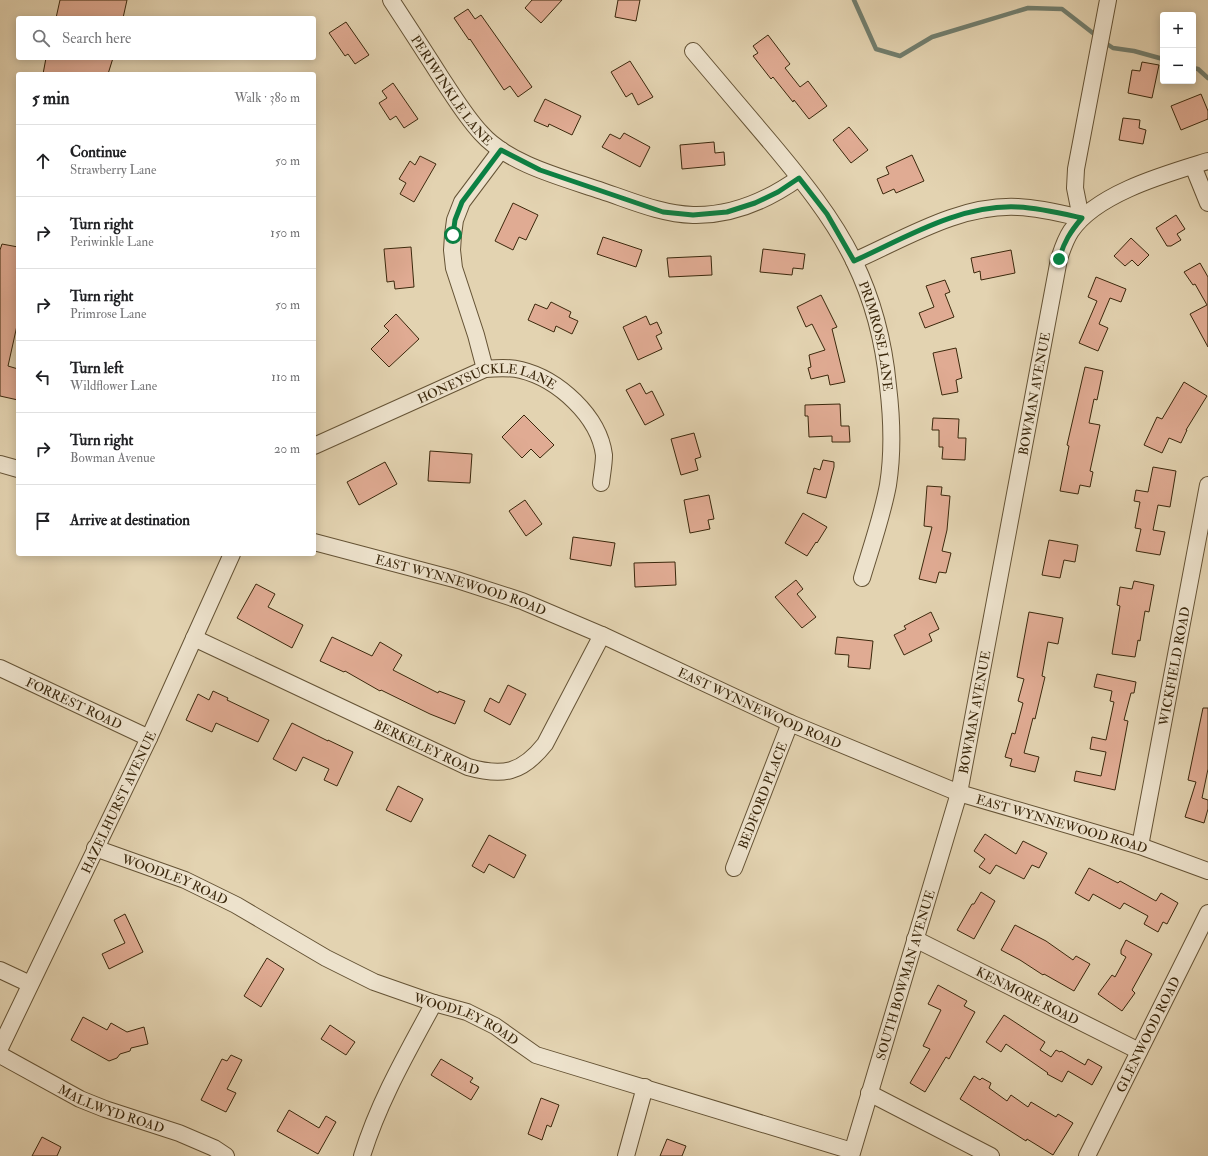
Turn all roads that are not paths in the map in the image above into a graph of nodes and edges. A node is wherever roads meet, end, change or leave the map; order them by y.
1 (392, 0) edge
2 (1108, 0) edge
3 (693, 51) dead end
4 (501, 150) junction
5 (1208, 161) edge
6 (1193, 166) junction
7 (799, 178) junction
8 (1208, 203) edge
9 (1082, 218) junction
10 (854, 261) junction
11 (485, 369) junction
12 (316, 445) edge
13 (0, 464) edge
14 (16, 468) edge
15 (601, 483) dead end
16 (1208, 485) edge
17 (316, 543) edge
18 (231, 556) edge
19 (862, 578) dead end
20 (602, 636) junction
21 (194, 638) junction
22 (0, 668) edge
23 (790, 723) junction
24 (148, 738) junction
25 (959, 793) junction
26 (1140, 846) junction
27 (95, 848) junction
28 (734, 868) dead end
29 (1208, 871) edge
30 (1208, 914) edge
31 (915, 939) junction
32 (0, 970) edge
33 (30, 984) junction
34 (434, 1003) junction
35 (0, 1048) edge
36 (1140, 1051) junction
37 (0, 1055) edge
38 (645, 1087) junction
39 (869, 1093) junction
40 (852, 1154) edge
41 (226, 1156) edge
42 (362, 1156) edge
43 (626, 1156) edge
44 (991, 1156) edge
45 (1087, 1156) edge

1 - 4 street, PERIWINKLE LANE
2 - 9 street
3 - 7 street, PRIMROSE LANE
4 - 7 street, PERIWINKLE LANE
4 - 11 street
5 - 6 street, BOWMAN AVENUE
6 - 8 street
6 - 9 street, BOWMAN AVENUE
7 - 10 street, PRIMROSE LANE
9 - 10 street
9 - 25 street, BOWMAN AVENUE
10 - 19 street, PRIMROSE LANE
11 - 12 street, HONEYSUCKLE LANE
11 - 15 street, HONEYSUCKLE LANE
13 - 14 street
16 - 26 street, WICKFIELD ROAD
17 - 20 street, EAST WYNNEWOOD ROAD
18 - 21 street, HAZELHURST AVENUE
20 - 21 street, BERKELEY ROAD
20 - 23 street, EAST WYNNEWOOD ROAD
21 - 24 street, HAZELHURST AVENUE
22 - 24 street, FORREST ROAD
23 - 25 street, EAST WYNNEWOOD ROAD
23 - 28 street, BEDFORD PLACE
24 - 27 street, HAZELHURST AVENUE
25 - 26 street, EAST WYNNEWOOD ROAD
25 - 31 street, SOUTH BOWMAN AVENUE
26 - 29 street, EAST WYNNEWOOD ROAD
27 - 33 street, HAZELHURST AVENUE
27 - 34 street, WOODLEY ROAD
30 - 36 street, GLENWOOD ROAD
31 - 36 street, KENMORE ROAD
31 - 39 street, SOUTH BOWMAN AVENUE
32 - 33 street
33 - 35 street, HAZELHURST AVENUE
34 - 38 street, WOODLEY ROAD
34 - 42 street
36 - 45 street, GLENWOOD ROAD
37 - 41 street, MALLWYD ROAD
38 - 40 street, WOODLEY ROAD
38 - 43 street
39 - 40 street, SOUTH BOWMAN AVENUE
39 - 44 street

